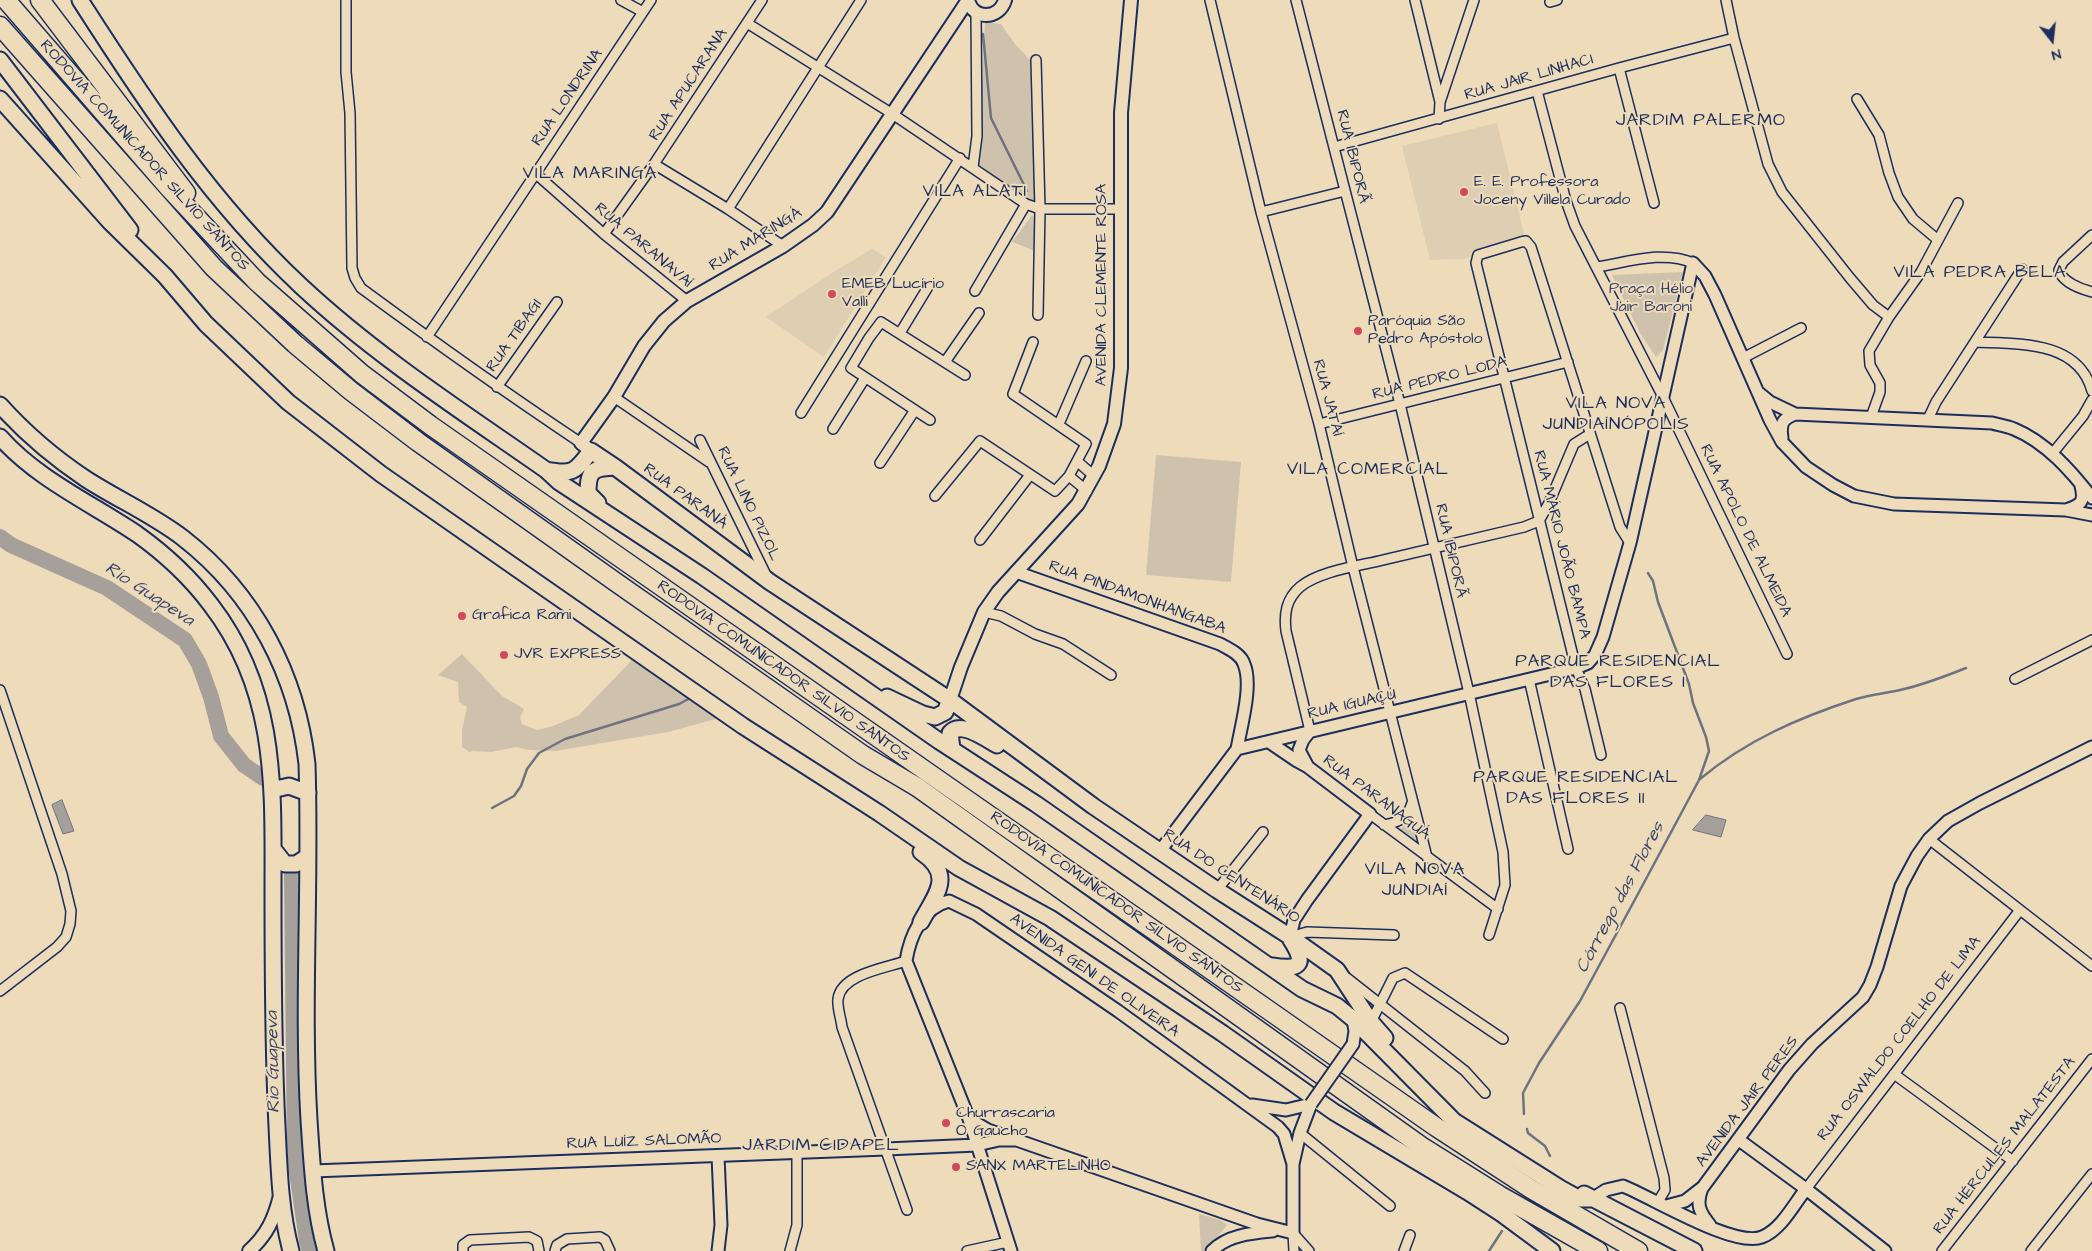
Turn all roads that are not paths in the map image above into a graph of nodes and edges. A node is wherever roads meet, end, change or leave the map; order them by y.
1 (6, 0) edge
2 (40, 0) edge
3 (80, 0) edge
4 (346, 0) edge
5 (621, 0) edge
6 (651, 0) edge
7 (762, 0) edge
8 (862, 0) edge
9 (968, 0) edge
10 (1005, 0) edge
11 (1131, 0) edge
12 (1210, 0) edge
13 (1296, 0) edge
14 (1415, 0) edge
15 (1474, 0) edge
16 (1726, 0) edge
17 (643, 12) junction
18 (976, 13) junction
19 (748, 23) junction
20 (0, 26) edge
21 (1734, 38) junction
22 (0, 60) edge
23 (1036, 60) dead end
24 (819, 68) junction
25 (1619, 68) junction
26 (1536, 91) junction
27 (0, 99) edge
28 (1857, 99) dead end
29 (1440, 102) junction
30 (6, 108) edge
31 (891, 113) junction
32 (1439, 119) junction
33 (1334, 148) junction
34 (960, 158) junction
35 (654, 164) junction
36 (973, 167) junction
37 (535, 173) junction
38 (1345, 191) junction
39 (1654, 203) dead end
40 (1026, 204) junction
41 (1958, 204) dead end
42 (1040, 208) junction
43 (728, 209) junction
44 (1120, 209) junction
45 (1260, 212) junction
46 (763, 233) junction
47 (604, 234) junction
48 (2092, 235) edge
49 (215, 237) junction
50 (1938, 240) junction
51 (783, 246) junction
52 (769, 255) junction
53 (1693, 263) junction
54 (1597, 267) junction
55 (2022, 270) dead end
56 (165, 276) junction
57 (928, 287) dead end
58 (976, 291) dead end
59 (2092, 292) edge
60 (687, 301) junction
61 (556, 302) dead end
62 (979, 313) dead end
63 (1038, 315) dead end
64 (1889, 317) junction
65 (854, 328) junction
66 (1801, 328) dead end
67 (900, 333) junction
68 (427, 337) junction
69 (869, 338) junction
70 (845, 342) junction
71 (1033, 342) dead end
72 (1975, 342) junction
73 (860, 353) junction
74 (1743, 358) junction
75 (1086, 361) dead end
76 (945, 362) junction
77 (1568, 362) junction
78 (965, 375) dead end
79 (865, 378) junction
80 (1504, 378) junction
81 (497, 387) junction
82 (2092, 391) edge
83 (1759, 393) junction
84 (614, 397) junction
85 (1663, 397) junction
86 (2092, 400) edge
87 (1400, 404) junction
88 (0, 405) edge
89 (915, 410) junction
90 (801, 413) dead end
91 (1795, 414) junction
92 (1871, 417) junction
93 (1928, 419) junction
94 (930, 420) dead end
95 (0, 424) edge
96 (1059, 424) junction
97 (1319, 424) junction
98 (833, 429) dead end
99 (26, 433) junction
100 (1590, 434) junction
101 (0, 437) edge
102 (700, 440) dead end
103 (1782, 442) junction
104 (586, 447) junction
105 (2052, 454) junction
106 (1078, 462) junction
107 (711, 463) junction
108 (880, 463) dead end
109 (615, 467) junction
110 (32, 468) junction
111 (578, 468) junction
112 (546, 470) junction
113 (1030, 476) junction
114 (1069, 476) junction
115 (1094, 476) junction
116 (2080, 482) junction
117 (102, 488) junction
118 (1086, 491) junction
119 (588, 493) junction
120 (935, 496) dead end
121 (2092, 498) edge
122 (2066, 510) junction
123 (2092, 515) edge
124 (616, 520) junction
125 (1539, 522) junction
126 (980, 540) dead end
127 (1630, 543) junction
128 (1433, 548) junction
129 (1353, 567) junction
130 (1016, 572) junction
131 (770, 582) junction
132 (984, 612) junction
133 (2092, 640) edge
134 (1788, 654) dead end
135 (1576, 668) junction
136 (838, 670) junction
137 (1111, 675) dead end
138 (1529, 679) junction
139 (2015, 679) dead end
140 (0, 690) edge
141 (1469, 693) junction
142 (950, 700) junction
143 (1389, 713) junction
144 (1310, 731) junction
145 (1269, 742) junction
146 (2092, 747) edge
147 (1237, 749) junction
148 (952, 750) junction
149 (1601, 755) dead end
150 (1308, 766) junction
151 (1049, 774) junction
152 (272, 790) junction
153 (308, 793) junction
154 (1412, 804) junction
155 (879, 813) junction
156 (1370, 814) junction
157 (1384, 825) junction
158 (1263, 832) dead end
159 (1929, 840) junction
160 (1568, 849) dead end
161 (274, 850) junction
162 (1160, 851) junction
163 (307, 857) junction
164 (1426, 857) junction
165 (1217, 890) junction
166 (1498, 909) junction
167 (2020, 910) junction
168 (921, 922) junction
169 (1394, 935) dead end
170 (1489, 935) dead end
171 (1290, 937) junction
172 (906, 961) junction
173 (1270, 965) junction
174 (2092, 966) edge
175 (1337, 970) junction
176 (0, 991) edge
177 (1380, 1003) junction
178 (1620, 1008) dead end
179 (1353, 1019) junction
180 (1368, 1027) junction
181 (1503, 1039) dead end
182 (1352, 1044) junction
183 (2092, 1059) edge
184 (1894, 1074) junction
185 (1485, 1093) dead end
186 (1248, 1104) junction
187 (1311, 1104) junction
188 (969, 1119) junction
189 (1300, 1133) junction
190 (1020, 1140) junction
191 (1739, 1140) junction
192 (977, 1145) junction
193 (886, 1150) junction
194 (797, 1151) junction
195 (718, 1156) junction
196 (2013, 1161) junction
197 (1293, 1164) junction
198 (313, 1170) junction
199 (2092, 1174) edge
200 (1703, 1187) junction
201 (1806, 1189) junction
202 (280, 1193) junction
203 (1500, 1195) junction
204 (1592, 1199) junction
205 (1662, 1204) junction
206 (1390, 1206) dead end
207 (907, 1210) dead end
208 (1711, 1228) junction
209 (1276, 1230) junction
210 (1292, 1233) junction
211 (1410, 1235) dead end
212 (1009, 1247) edge
213 (249, 1251) edge
214 (291, 1251) edge
215 (326, 1251) edge
216 (463, 1251) edge
217 (539, 1251) edge
218 (555, 1251) edge
219 (610, 1251) edge
220 (718, 1251) edge
221 (790, 1251) edge
222 (967, 1251) edge
223 (1212, 1251) edge
224 (1294, 1251) edge
225 (1309, 1251) edge
226 (1404, 1251) edge
227 (1552, 1251) edge
228 (1576, 1251) edge
229 (1598, 1251) edge
230 (1638, 1251) edge
231 (1694, 1251) edge
232 (1884, 1251) edge
233 (1942, 1251) edge
234 (2031, 1251) edge

1 - 49 highway, RODOVIA COMUNICADOR SILVIO SANTOS
2 - 49 highway
3 - 112 main road
4 - 68 street, RUA PARANÁ
5 - 17 street
6 - 17 street, RUA LONDRINA
7 - 19 street, RUA APUCARANA
8 - 24 street
9 - 18 main road
9 - 31 main road, RUA MARINGÁ
10 - 18 main road
11 - 44 main road, AVENIDA CLEMENTE ROSA
12 - 45 street, RUA JATAÍ
13 - 33 street, RUA IBIPORÃ
14 - 29 street
15 - 29 street
16 - 21 street
17 - 37 street, RUA LONDRINA
18 - 36 street
19 - 24 street
19 - 35 street, RUA APUCARANA
20 - 203 highway, RODOVIA COMUNICADOR SILVIO SANTOS
21 - 25 street, RUA JAIR LINHACI
21 - 64 street
22 - 56 main road
23 - 42 street
24 - 31 street
24 - 43 street
25 - 26 street, RUA JAIR LINHACI
25 - 39 street
26 - 32 street, RUA JAIR LINHACI
26 - 54 street, RUA APOLO DE ALMEIDA
27 - 30 main road
28 - 50 street
29 - 32 street
30 - 56 main road
31 - 34 street
31 - 51 main road, RUA MARINGÁ
32 - 33 street, RUA JAIR LINHACI
33 - 38 street, RUA IBIPORÃ
34 - 36 street
34 - 65 street
35 - 43 street
35 - 47 street, RUA APUCARANA
36 - 40 street
37 - 47 street, RUA PARANAVAÍ
37 - 68 street, RUA LONDRINA
38 - 45 street
38 - 87 street, RUA IBIPORÃ
40 - 42 street
40 - 58 street
41 - 50 street
42 - 44 street
42 - 63 street
43 - 46 street
44 - 115 main road, AVENIDA CLEMENTE ROSA
45 - 97 street, RUA JATAÍ
46 - 51 street
46 - 52 street
47 - 60 street, RUA PARANAVAÍ
48 - 59 street
49 - 230 highway, RODOVIA COMUNICADOR SILVIO SANTOS
50 - 64 street
51 - 52 main road, RUA MARINGÁ
52 - 60 main road, RUA MARINGÁ
53 - 54 street
53 - 74 street
53 - 85 street
54 - 85 street, RUA APOLO DE ALMEIDA
55 - 72 street
56 - 155 main road
57 - 67 street
60 - 84 main road, RUA MARINGÁ
61 - 81 street, RUA TIBAGI
62 - 76 street
64 - 92 street
65 - 69 street
65 - 70 street
66 - 74 street
67 - 69 street
67 - 76 street
68 - 81 street, RUA PARANÁ
69 - 73 street
70 - 73 street
70 - 90 street
71 - 96 street
72 - 82 street
72 - 93 street
73 - 79 street
74 - 83 street
75 - 96 street
76 - 78 street
77 - 80 street, RUA PEDRO LODA
77 - 80 street, RUA MÁRIO JOÃO BAMPA
77 - 100 street
79 - 89 street
79 - 98 street
80 - 87 street, RUA PEDRO LODA
80 - 125 street, RUA MÁRIO JOÃO BAMPA
81 - 104 street, RUA PARANÁ
83 - 91 street
83 - 103 street
84 - 104 main road, RUA MARINGÁ
84 - 107 street
85 - 127 street
85 - 134 street, RUA APOLO DE ALMEIDA
86 - 105 street
87 - 97 street, RUA PEDRO LODA
87 - 128 street, RUA IBIPORÃ
88 - 99 main road
89 - 94 street
89 - 108 street
91 - 92 street
91 - 103 street
92 - 93 street
93 - 105 street
95 - 99 main road
96 - 106 street
97 - 129 street, RUA JATAÍ
99 - 117 main road
100 - 125 street
100 - 127 street
101 - 110 main road
102 - 107 street, RUA LINO PIZOL
103 - 122 street
104 - 109 main road, RUA PARANÁ
104 - 111 main road
105 - 116 street
106 - 114 street
106 - 115 street
107 - 131 street, RUA LINO PIZOL
109 - 119 main road
109 - 131 main road, RUA PARANÁ
110 - 117 main road
110 - 152 main road
111 - 112 main road
111 - 119 main road
112 - 124 main road
113 - 114 street
113 - 120 street
113 - 126 street
114 - 118 street
115 - 118 main road, AVENIDA CLEMENTE ROSA
116 - 121 street
116 - 122 street
117 - 153 main road
118 - 130 main road, AVENIDA CLEMENTE ROSA
119 - 124 main road
122 - 123 street
124 - 136 main road
125 - 128 street
125 - 135 street, RUA MÁRIO JOÃO BAMPA
127 - 135 street, RUA IGUAÇÚ
128 - 129 street
128 - 141 street, RUA IBIPORÃ
129 - 143 street, RUA JATAÍ
129 - 144 street
130 - 132 main road, AVENIDA CLEMENTE ROSA
130 - 147 street, RUA PINDAMONHANGABA
131 - 142 main road, RUA PARANÁ
132 - 137 street
132 - 142 main road, AVENIDA CLEMENTE ROSA
133 - 139 street
135 - 138 street, RUA IGUAÇÚ
135 - 149 street, RUA MÁRIO JOÃO BAMPA
136 - 142 main road
136 - 148 main road
138 - 141 street, RUA IGUAÇÚ
138 - 160 street
140 - 176 street
141 - 143 street, RUA IGUAÇÚ
141 - 166 street, RUA IBIPORÃ
142 - 151 main road, RUA DO CENTENÁRIO
143 - 144 street, RUA IGUAÇÚ
143 - 154 street, RUA JATAÍ
144 - 145 street, RUA IGUAÇÚ
144 - 150 street, RUA PARANAGUÁ
145 - 147 street, RUA IGUAÇÚ
145 - 150 street, RUA PARANAGUÁ
146 - 159 street, AVENIDA JAIR PERES
147 - 162 street
148 - 151 main road
148 - 173 main road
150 - 156 street, RUA PARANAGUÁ
151 - 162 main road, RUA DO CENTENÁRIO
152 - 153 main road
152 - 161 main road
153 - 163 main road
154 - 157 street
154 - 164 street, RUA JATAÍ
155 - 168 main road
155 - 227 main road
156 - 157 street, RUA PARANAGUÁ
156 - 171 street
157 - 164 street, RUA PARANAGUÁ
158 - 165 street
159 - 167 street
159 - 191 street, AVENIDA JAIR PERES
161 - 163 main road
161 - 202 main road
162 - 165 main road, RUA DO CENTENÁRIO
163 - 198 main road
164 - 166 street, RUA PARANAGUÁ
165 - 171 main road, RUA DO CENTENÁRIO
166 - 170 street, RUA IBIPORÃ
167 - 174 street
167 - 184 street, RUA OSWALDO COELHO DE LIMA
168 - 172 street, AVENIDA GENI DE OLIVEIRA
168 - 186 street, AVENIDA GENI DE OLIVEIRA
169 - 171 street
171 - 173 main road
171 - 175 main road, RUA DO CENTENÁRIO
172 - 188 street
172 - 193 street
173 - 179 main road
175 - 177 street, RUA DO CENTENÁRIO
175 - 180 main road
177 - 180 street
177 - 181 street
177 - 185 street, RUA DO CENTENÁRIO
178 - 205 street
179 - 180 main road
179 - 182 street
180 - 182 street
180 - 204 main road
182 - 187 street, bridge
183 - 196 street, RUA HÉRCULES MALATESTA
184 - 196 street
184 - 201 street, RUA OSWALDO COELHO DE LIMA
186 - 187 street
186 - 197 street, AVENIDA GENI DE OLIVEIRA
187 - 189 street
188 - 190 street
188 - 192 street
189 - 197 street
189 - 206 street
190 - 192 street, RUA LUÍZ SALOMÃO
190 - 209 street
191 - 200 street, AVENIDA JAIR PERES
191 - 201 street
192 - 193 street, RUA LUÍZ SALOMÃO
192 - 212 street
193 - 194 street, RUA LUÍZ SALOMÃO
193 - 207 street
194 - 195 street, RUA LUÍZ SALOMÃO
194 - 221 street
195 - 198 street, RUA LUÍZ SALOMÃO
195 - 220 street
196 - 233 street, RUA HÉRCULES MALATESTA
197 - 210 street
198 - 215 main road
199 - 234 street
200 - 205 street, AVENIDA JAIR PERES
200 - 208 street, AVENIDA JAIR PERES
201 - 208 street
201 - 232 street
202 - 213 main road
202 - 214 main road
203 - 228 highway
203 - 229 highway, RODOVIA COMUNICADOR SILVIO SANTOS
204 - 205 street
204 - 231 main road
205 - 208 street
209 - 210 street
209 - 223 street
210 - 224 street
210 - 225 street
211 - 226 street
212 - 222 street
216 - 217 street
218 - 219 street

